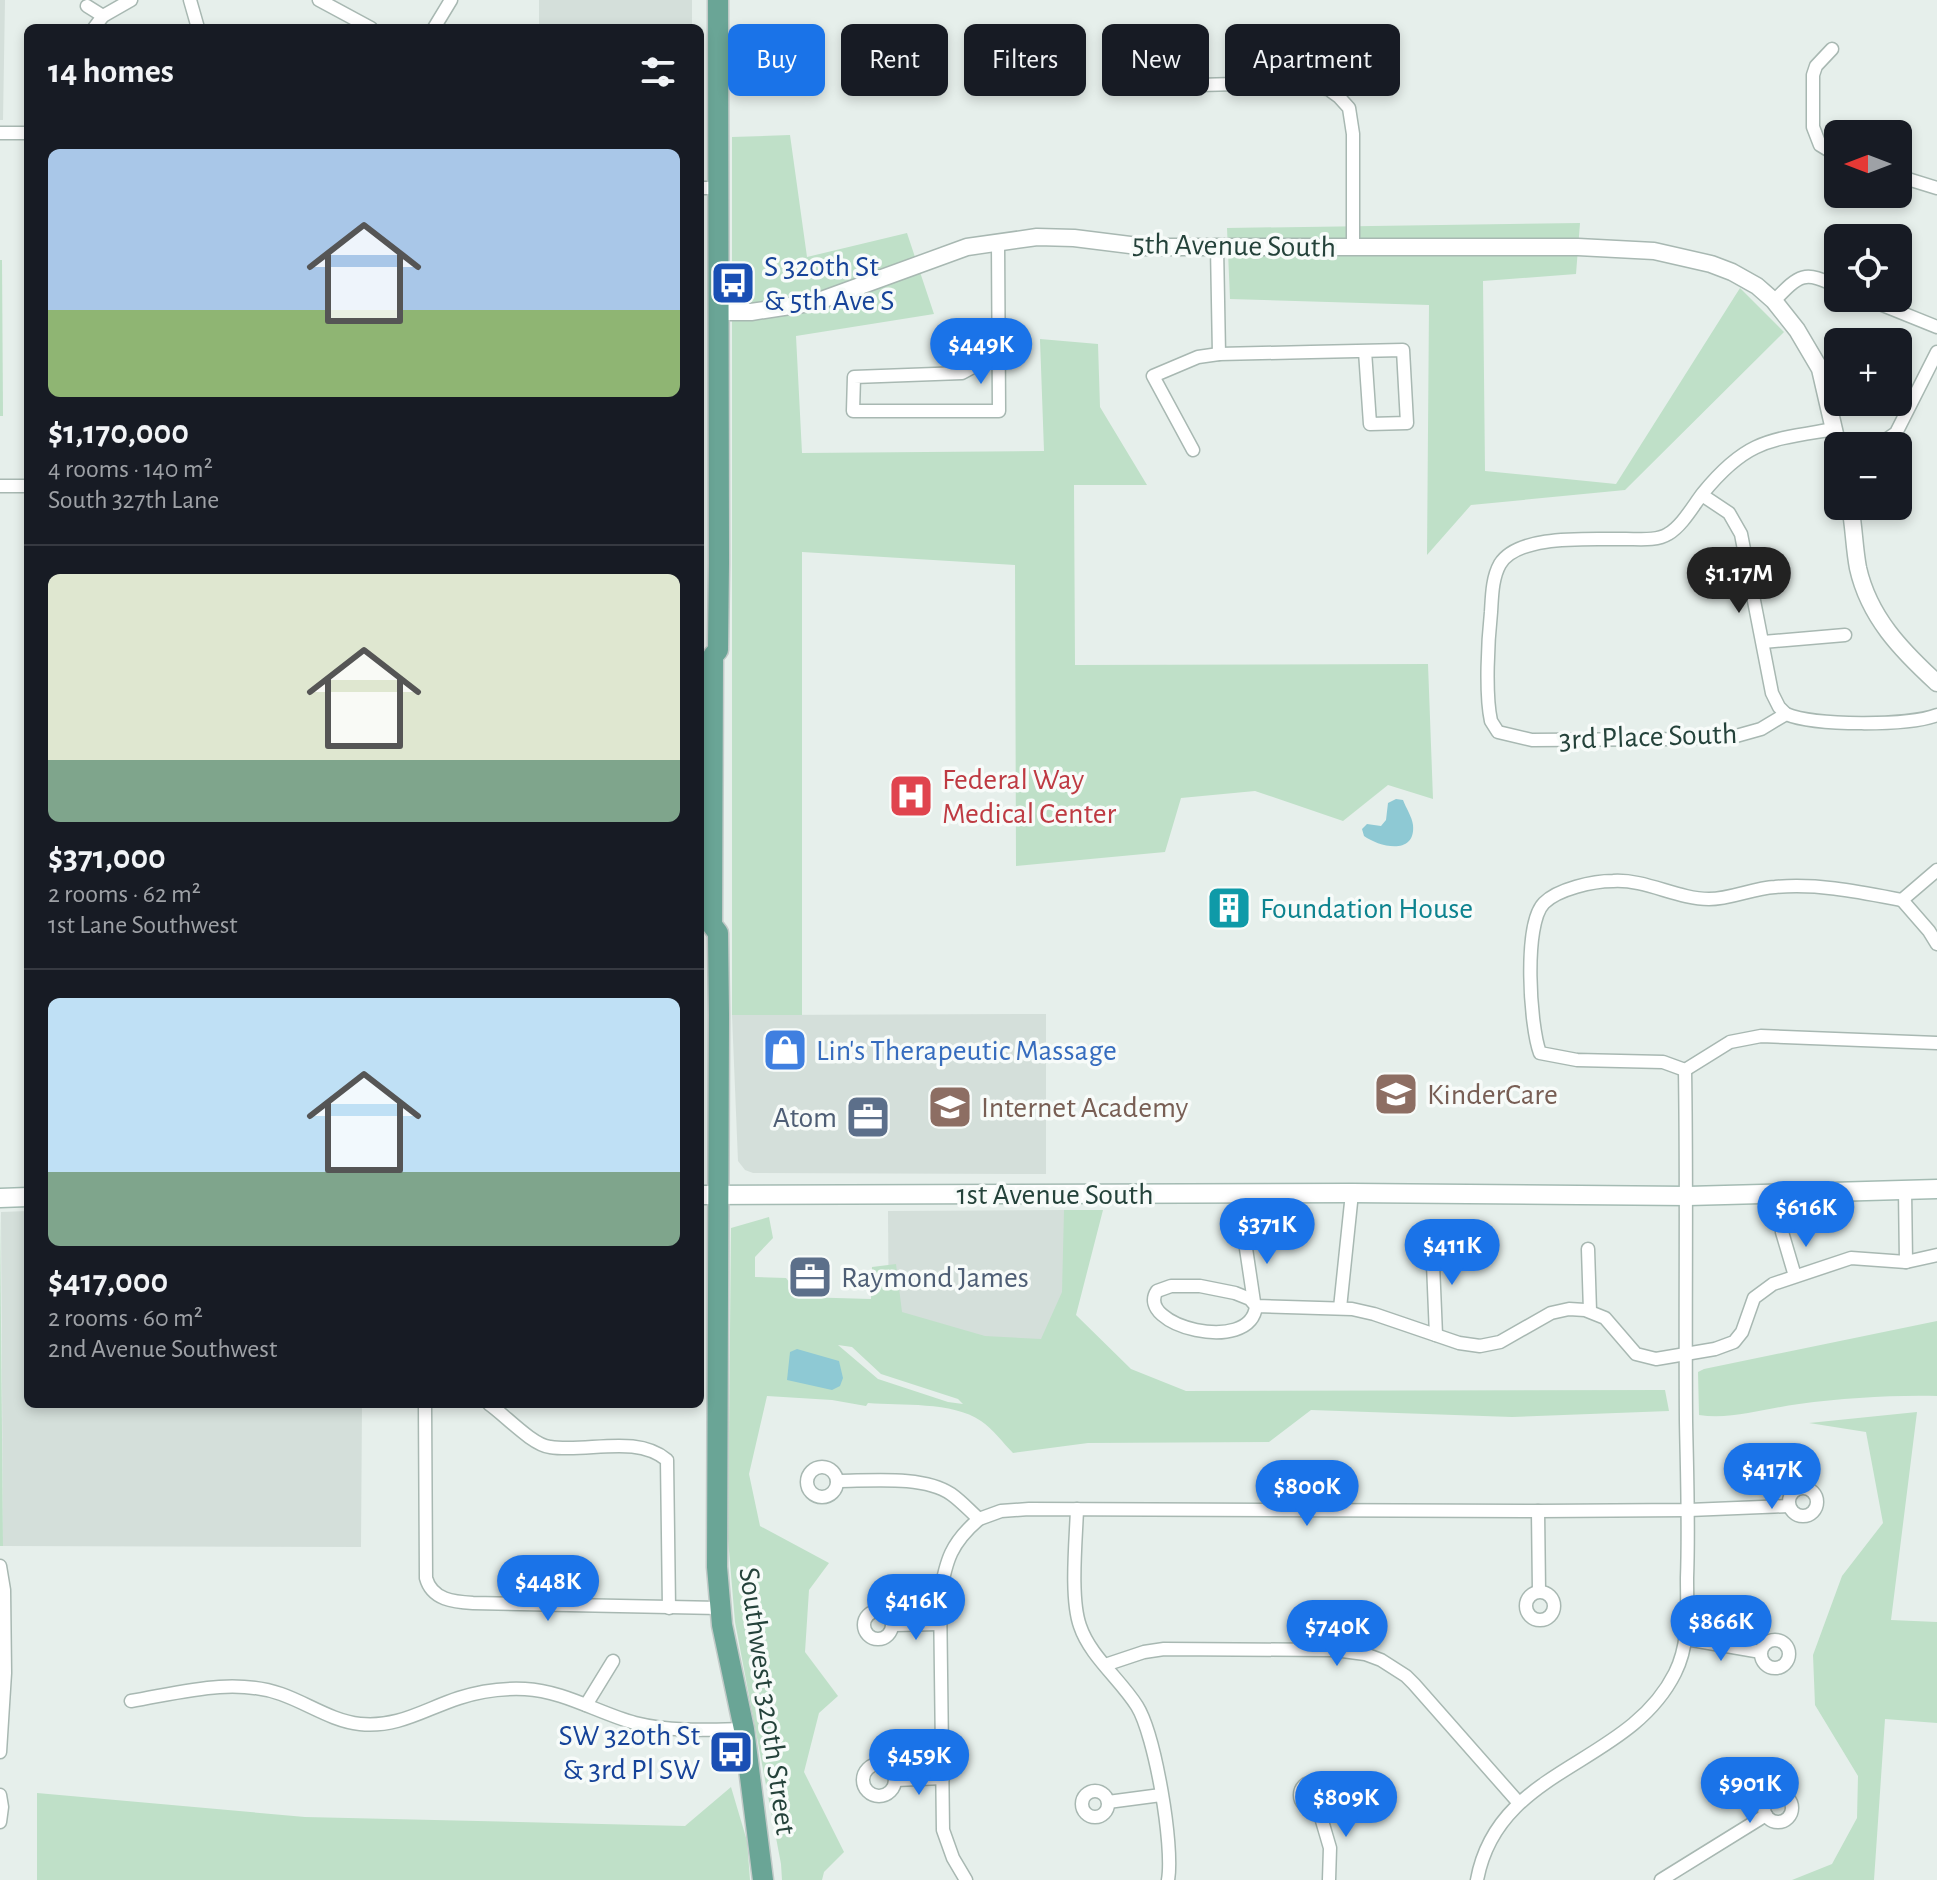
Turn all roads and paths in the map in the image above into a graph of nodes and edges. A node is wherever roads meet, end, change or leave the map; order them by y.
1 (131, 0) edge
2 (190, 0) edge
3 (319, 0) edge
4 (451, 0) edge
5 (718, 0) edge
6 (87, 6) dead end
7 (103, 16) junction
8 (97, 24) edge
9 (197, 24) edge
10 (364, 24) edge
11 (436, 24) edge
12 (1832, 49) dead end
13 (1209, 85) edge
14 (0, 133) edge
15 (24, 133) edge
16 (1824, 147) edge
17 (1912, 180) edge
18 (709, 188) edge
19 (1937, 188) edge
20 (998, 242) junction
21 (1217, 247) junction
22 (1353, 247) junction
23 (1824, 279) edge
24 (1774, 301) junction
25 (717, 312) junction
26 (1900, 312) edge
27 (1937, 327) edge
28 (1365, 351) junction
29 (1937, 352) edge
30 (999, 353) junction
31 (1219, 354) junction
32 (1834, 429) junction
33 (1835, 432) edge
34 (1897, 432) edge
35 (1193, 450) dead end
36 (0, 486) edge
37 (24, 486) edge
38 (1702, 495) junction
39 (1852, 520) edge
40 (1845, 635) dead end
41 (1763, 642) junction
42 (1937, 683) edge
43 (1786, 714) junction
44 (1937, 715) edge
45 (1937, 870) edge
46 (1902, 900) junction
47 (1937, 944) edge
48 (1937, 1043) edge
49 (1685, 1070) junction
50 (1937, 1189) edge
51 (1905, 1190) junction
52 (1352, 1193) junction
53 (710, 1195) edge
54 (1688, 1196) junction
55 (24, 1197) edge
56 (0, 1198) edge
57 (1782, 1232) dead end
58 (1244, 1235) dead end
59 (1432, 1240) dead end
60 (1588, 1249) dead end
61 (1937, 1255) edge
62 (1906, 1262) junction
63 (1795, 1276) junction
64 (1255, 1304) junction
65 (1340, 1308) junction
66 (1590, 1311) junction
67 (1436, 1335) junction
68 (1687, 1354) junction
69 (425, 1408) edge
70 (494, 1408) edge
71 (837, 1481) dead end
72 (1789, 1506) dead end
73 (1077, 1509) junction
74 (1689, 1510) junction
75 (1538, 1511) junction
76 (979, 1519) junction
77 (0, 1566) edge
78 (1539, 1591) dead end
79 (669, 1608) junction
80 (719, 1608) junction
81 (939, 1624) junction
82 (893, 1625) dead end
83 (1686, 1639) junction
84 (1761, 1652) dead end
85 (613, 1661) dead end
86 (1105, 1665) junction
87 (131, 1701) dead end
88 (586, 1705) junction
89 (744, 1729) junction
90 (0, 1752) edge
91 (943, 1778) junction
92 (895, 1780) dead end
93 (0, 1795) edge
94 (1161, 1795) junction
95 (1108, 1802) dead end
96 (1518, 1802) junction
97 (1318, 1807) dead end
98 (1766, 1815) dead end
99 (0, 1822) edge
100 (763, 1880) edge
101 (966, 1880) edge
102 (1168, 1880) edge
103 (1329, 1880) edge
104 (1477, 1880) edge
105 (1661, 1880) edge

1 - 7 street
2 - 9 street
3 - 10 street
4 - 11 street
5 - 18 main road, Southwest 320th Street
6 - 7 street
7 - 8 street
12 - 16 street
13 - 22 street
14 - 15 street
17 - 19 street
18 - 25 main road, Southwest 320th Street
20 - 21 street, 5th Avenue South
20 - 25 street, 5th Avenue South
20 - 30 street
21 - 22 street, 5th Avenue South
21 - 31 street
22 - 24 street, 5th Avenue South
23 - 24 street
24 - 32 street, 5th Avenue South
25 - 53 main road, Southwest 320th Street
26 - 27 street
28 - 28 street
28 - 31 street
29 - 34 street
30 - 30 street
31 - 35 street
32 - 33 street, 5th Avenue South
32 - 38 street
36 - 37 street
38 - 41 street
38 - 43 street, 3rd Place South
39 - 42 street
40 - 41 street
41 - 43 street
43 - 44 street
45 - 46 street
46 - 47 street
46 - 49 street
48 - 49 street
49 - 54 street
50 - 51 main road, 1st Avenue South
51 - 54 main road, 1st Avenue South
51 - 62 street
52 - 53 main road, 1st Avenue South
52 - 54 main road, 1st Avenue South
52 - 65 street
53 - 80 main road, Southwest 320th Street
54 - 68 street
55 - 56 main road
57 - 63 street
58 - 64 street
59 - 67 street
60 - 66 street
61 - 62 street
62 - 63 street
63 - 68 street
64 - 64 street
64 - 65 street
65 - 67 street
66 - 67 street
66 - 68 street
68 - 74 street
69 - 79 street
70 - 79 street
71 - 76 street
72 - 74 street
73 - 75 street
73 - 76 street
73 - 86 street
74 - 75 street
74 - 83 street
75 - 78 street
76 - 81 street
77 - 90 street
79 - 80 street
80 - 89 main road, Southwest 320th Street
81 - 82 street
81 - 91 street
83 - 84 street
83 - 96 street
85 - 88 street
86 - 94 street
86 - 96 street
87 - 88 street
88 - 89 street
89 - 100 main road, Southwest 320th Street
91 - 92 street
91 - 101 street
93 - 99 street
94 - 95 street
94 - 102 street
96 - 104 street
97 - 103 street
98 - 105 street

